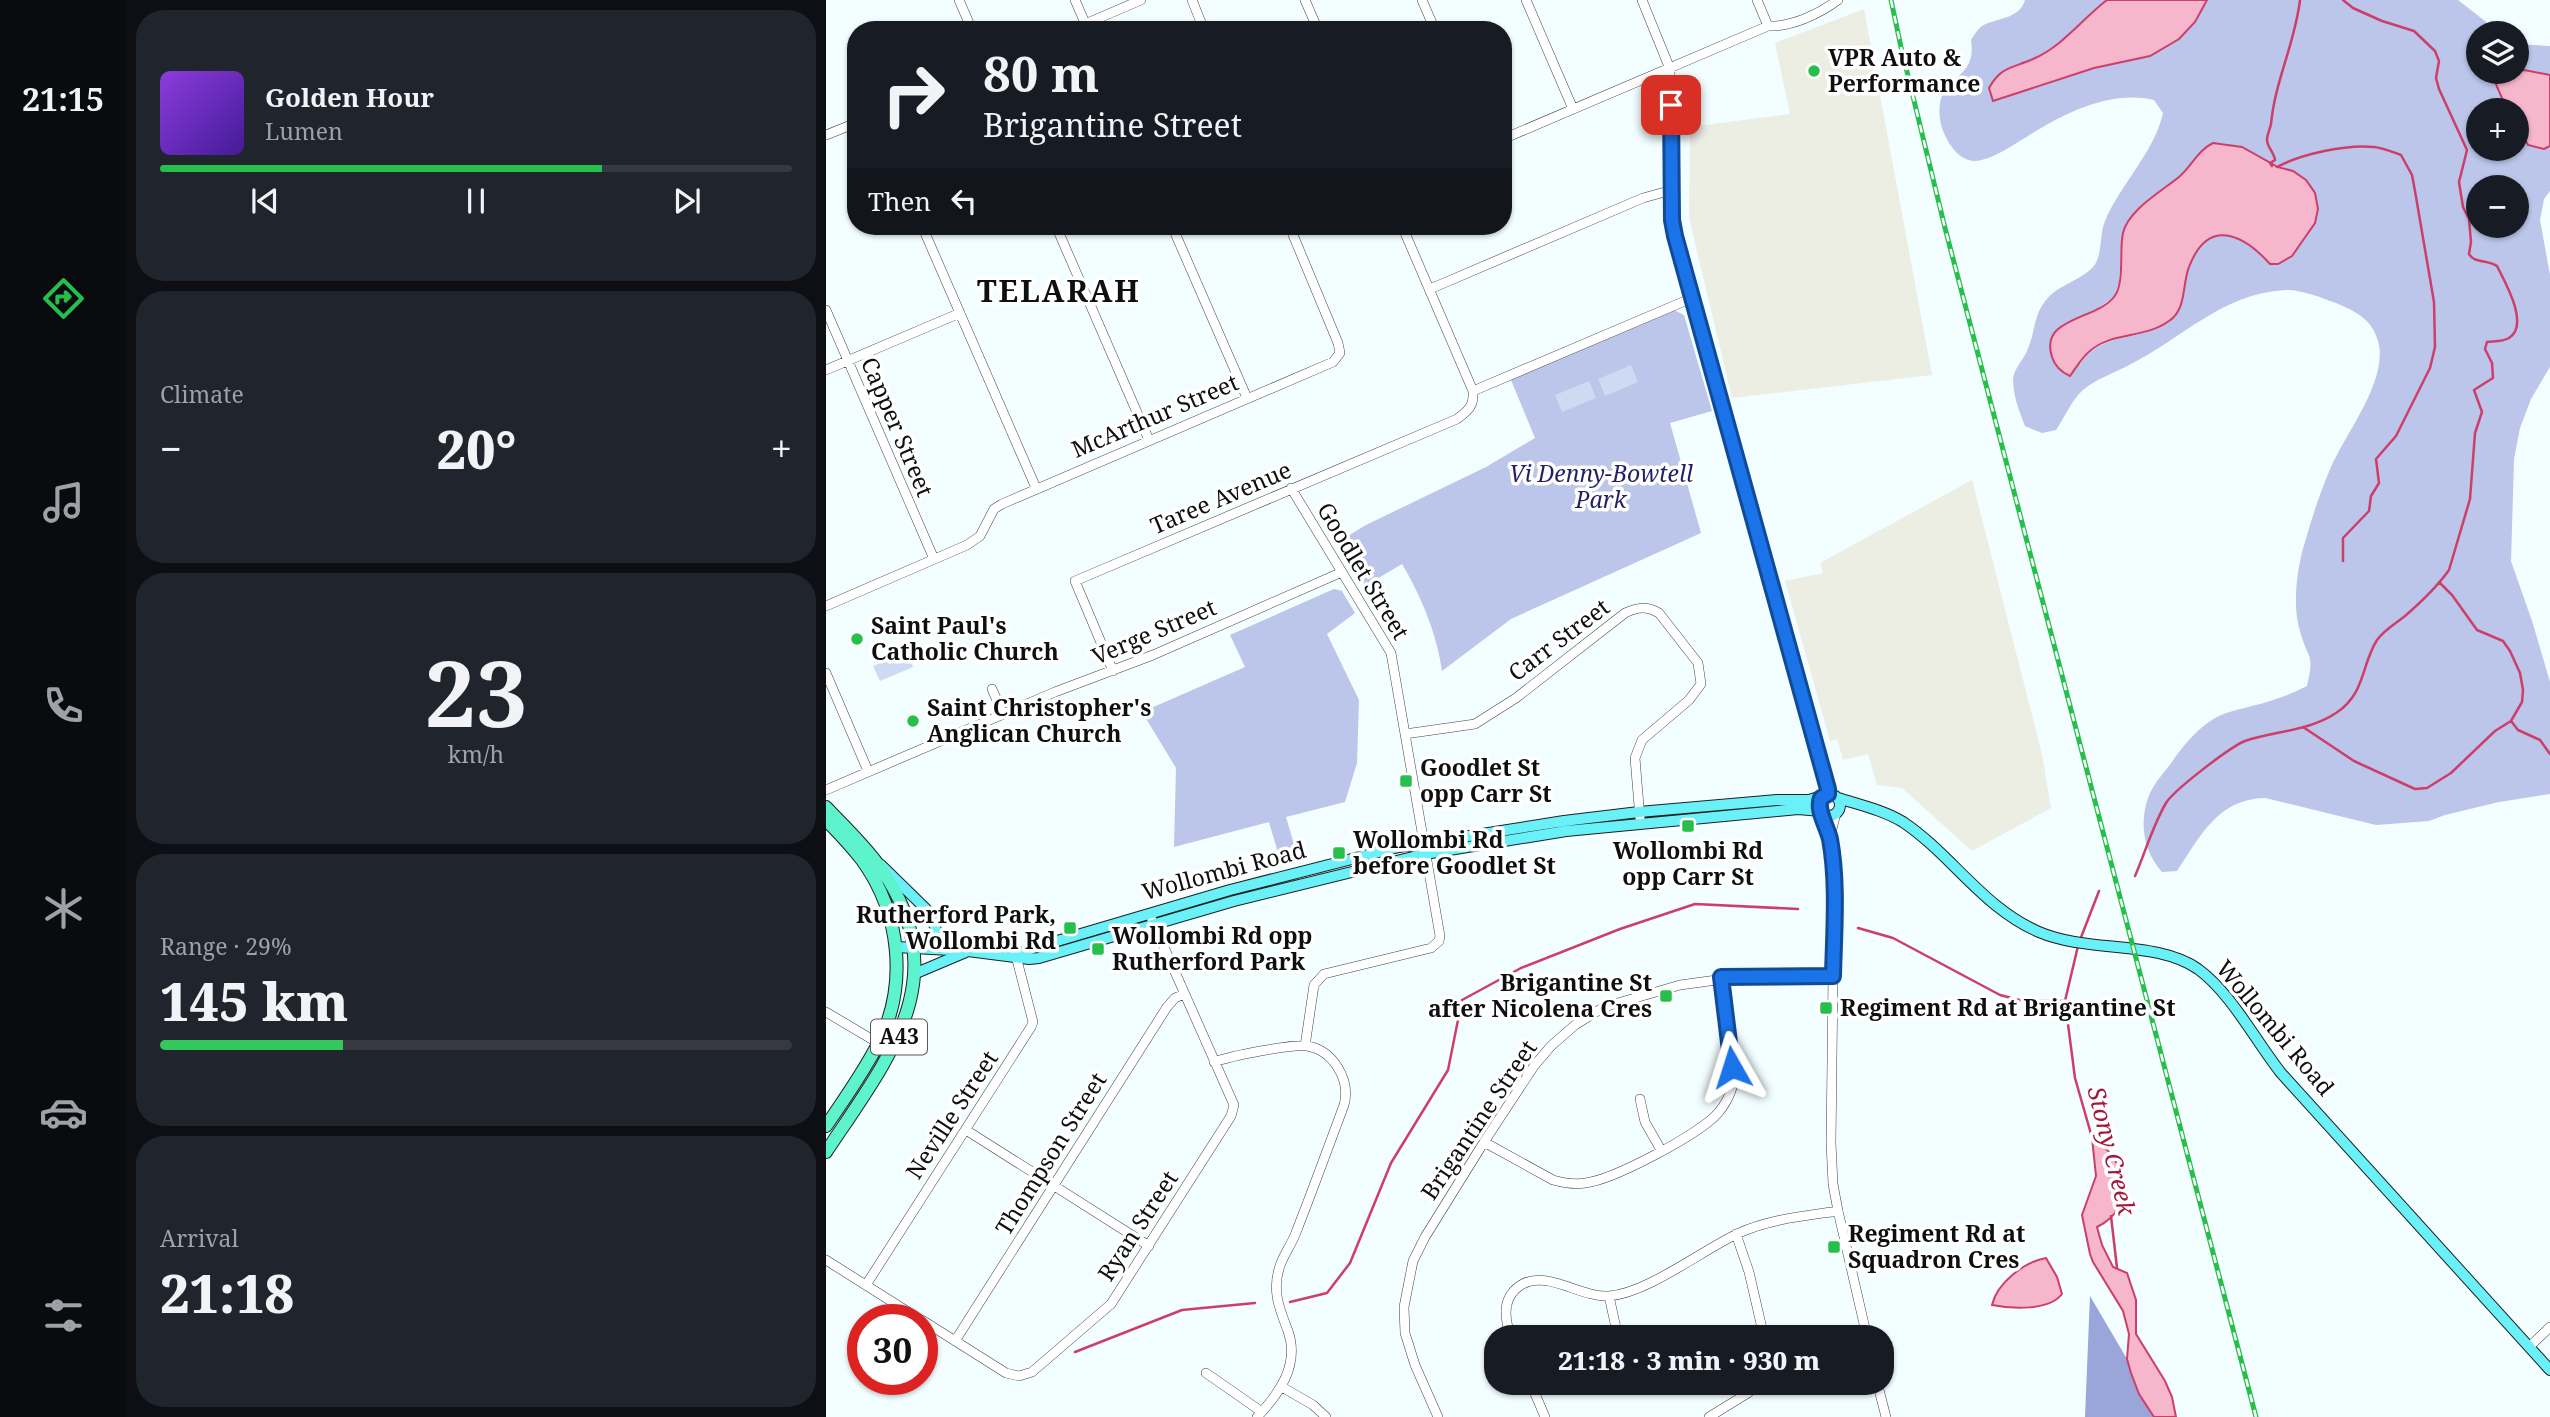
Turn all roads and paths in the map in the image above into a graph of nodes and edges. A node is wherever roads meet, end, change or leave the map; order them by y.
1 (959, 0) edge
2 (1075, 0) edge
3 (1141, 0) edge
4 (1192, 0) edge
5 (1306, 0) edge
6 (1422, 0) edge
7 (1526, 0) edge
8 (1642, 0) edge
9 (1757, 0) edge
10 (1838, 0) edge
11 (967, 21) edge
12 (1084, 21) edge
13 (1098, 21) edge
14 (1201, 21) edge
15 (1314, 21) edge
16 (1431, 21) edge
17 (1768, 26) junction
18 (1670, 69) junction
19 (1573, 109) junction
20 (847, 126) edge
21 (826, 135) edge
22 (1512, 135) edge
23 (1672, 190) junction
24 (926, 235) edge
25 (1060, 235) edge
26 (1176, 235) edge
27 (1293, 235) edge
28 (1406, 235) edge
29 (1430, 289) junction
30 (1692, 298) junction
31 (826, 310) edge
32 (960, 313) junction
33 (848, 361) junction
34 (826, 370) edge
35 (1473, 391) junction
36 (1247, 398) junction
37 (1149, 440) junction
38 (1037, 488) junction
39 (1291, 488) junction
40 (934, 559) junction
41 (1342, 572) junction
42 (826, 606) edge
43 (1113, 671) junction
44 (826, 673) edge
45 (992, 689) dead end
46 (1003, 714) junction
47 (1405, 734) junction
48 (868, 771) junction
49 (826, 790) edge
50 (1830, 796) junction
51 (1861, 805) junction
52 (826, 807) edge
53 (1822, 812) junction
54 (1837, 812) junction
55 (1639, 818) junction
56 (826, 820) edge
57 (1830, 839) junction
58 (1424, 848) junction
59 (876, 861) junction
60 (1150, 912) junction
61 (1154, 924) junction
62 (896, 947) junction
63 (914, 948) junction
64 (943, 949) junction
65 (968, 951) junction
66 (1016, 956) junction
67 (914, 974) junction
68 (1833, 976) junction
69 (1721, 977) junction
70 (1184, 994) junction
71 (826, 1012) edge
72 (878, 1043) junction
73 (1304, 1046) junction
74 (1214, 1062) junction
75 (1640, 1099) dead end
76 (826, 1126) edge
77 (966, 1130) junction
78 (1484, 1142) junction
79 (1661, 1150) junction
80 (826, 1152) edge
81 (1054, 1186) junction
82 (1838, 1211) junction
83 (1736, 1234) junction
84 (1149, 1246) junction
85 (826, 1260) edge
86 (866, 1285) junction
87 (1609, 1296) junction
88 (896, 1304) edge
89 (1506, 1325) edge
90 (1615, 1325) edge
91 (1761, 1325) edge
92 (1864, 1325) edge
93 (2550, 1327) edge
94 (938, 1330) edge
95 (955, 1341) junction
96 (2529, 1346) junction
97 (2550, 1370) edge
98 (1206, 1373) dead end
99 (1282, 1387) junction
100 (1536, 1395) edge
101 (1745, 1395) edge
102 (1880, 1395) edge
103 (1259, 1414) edge
104 (1326, 1417) edge
105 (1438, 1417) edge
106 (1545, 1417) edge
107 (1709, 1417) edge
108 (1886, 1417) edge

1 - 11 street
2 - 12 street
3 - 13 street
4 - 14 street
5 - 15 street
6 - 16 street
7 - 19 street
8 - 18 street
9 - 17 street
10 - 17 street
17 - 18 street
18 - 19 street
18 - 23 street
19 - 22 street
20 - 21 street
23 - 29 street
23 - 30 street
24 - 32 street
25 - 37 street
26 - 36 street
27 - 36 street, McArthur Street
28 - 29 street
29 - 35 street
30 - 35 street
30 - 50 street
31 - 33 street, Capper Street
32 - 33 street
32 - 38 street
33 - 34 street
33 - 40 street, Capper Street
35 - 39 street, Taree Avenue
36 - 37 street, McArthur Street
37 - 38 street, McArthur Street
38 - 40 street, McArthur Street
39 - 41 street, Goodlet Street
39 - 43 street, Taree Avenue
40 - 42 street
41 - 43 street, Verge Street
41 - 47 street, Goodlet Street
43 - 46 street, Verge Street
44 - 48 street
45 - 46 street
46 - 48 street, Verge Street
47 - 55 street, Carr Street
47 - 58 street, Goodlet Street
48 - 49 street, Verge Street
50 - 51 main road, Wollombi Road
50 - 53 main road
50 - 54 main road
50 - 55 main road, Wollombi Road
51 - 54 main road
51 - 96 main road, Wollombi Road
52 - 59 highway, A43
53 - 54 main road
53 - 55 main road, Wollombi Road
53 - 57 street
54 - 57 street
55 - 58 main road, Wollombi Road
56 - 62 highway, A43
57 - 68 street
58 - 60 main road, Wollombi Road
58 - 61 main road, Wollombi Road
58 - 73 street, Goodlet Street
59 - 63 highway, A43
59 - 64 main road
60 - 61 street
60 - 66 main road, Wollombi Road
61 - 66 main road, Wollombi Road
61 - 70 street
62 - 63 main road, Wollombi Road
62 - 72 highway, A43
63 - 64 main road, Wollombi Road
63 - 67 highway, A43
64 - 65 main road, Wollombi Road
65 - 66 main road, Wollombi Road
65 - 67 main road
66 - 77 street, Neville Street
67 - 80 highway, A43
68 - 69 street, Brigantine Street
68 - 82 street
69 - 78 street, Brigantine Street
69 - 79 street
70 - 74 street
70 - 81 street, Thompson Street
71 - 72 street
72 - 76 highway, A43
73 - 74 street
73 - 99 street
74 - 84 street, Ryan Street
75 - 79 street
77 - 81 street
77 - 86 street, Neville Street
78 - 79 street
78 - 105 street, Brigantine Street
81 - 84 street
81 - 95 street, Thompson Street
82 - 83 street
82 - 92 street
83 - 87 street
83 - 91 street
84 - 95 street, Ryan Street
85 - 86 street
86 - 88 street
87 - 89 street
87 - 90 street
93 - 96 street
94 - 95 street
96 - 97 main road, Wollombi Road
98 - 103 street
99 - 103 street
99 - 104 street
100 - 106 street
101 - 107 street
102 - 108 street

